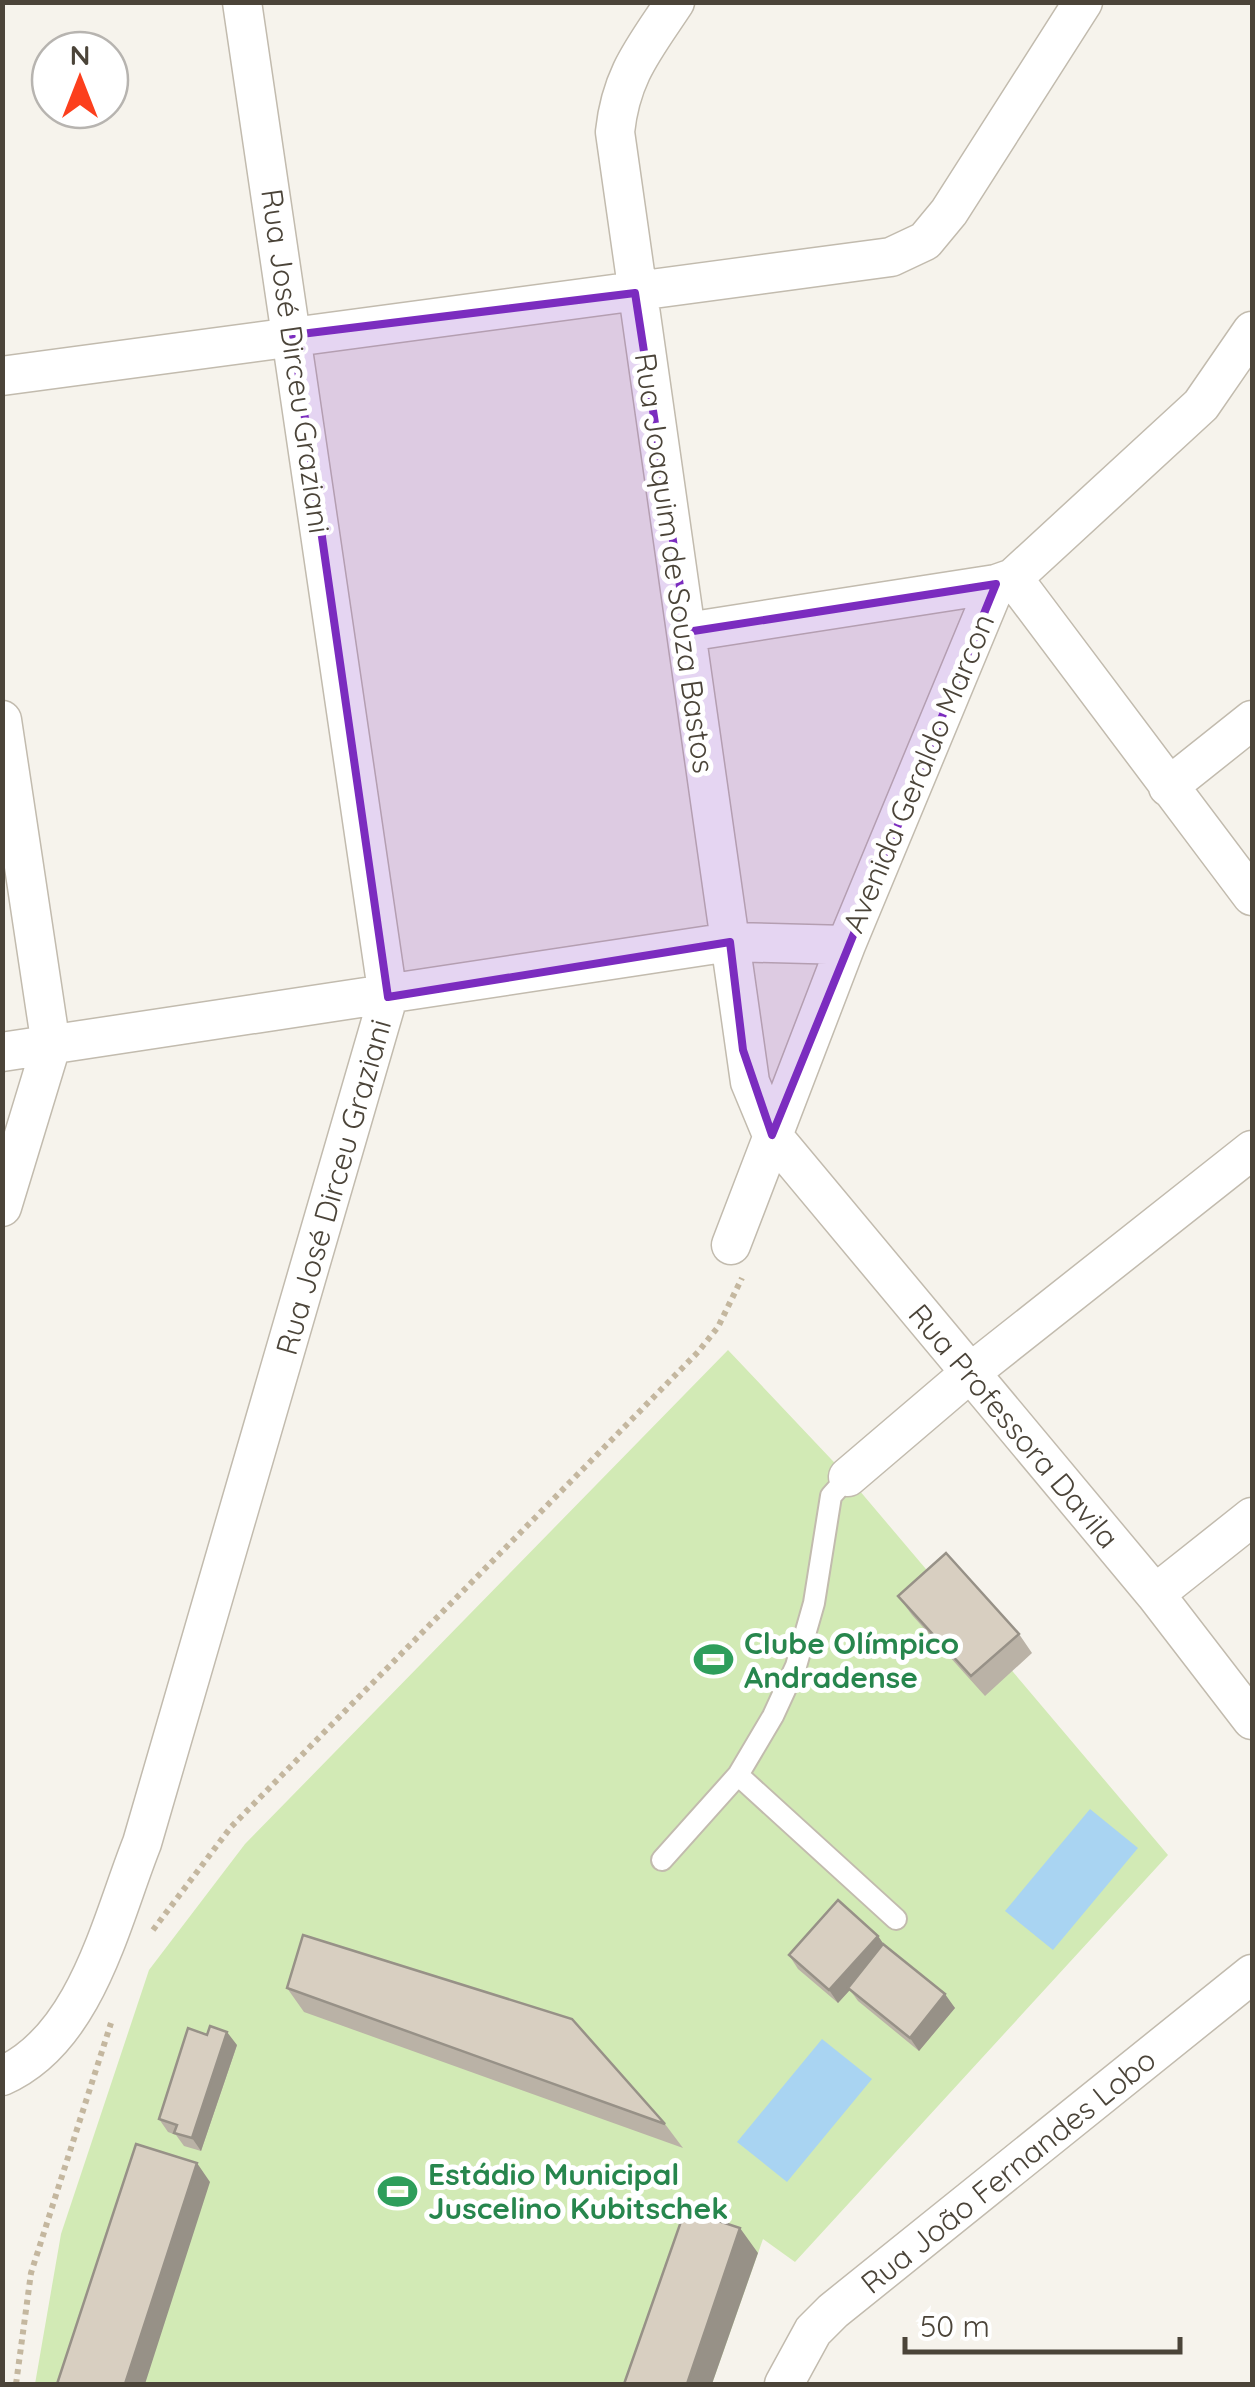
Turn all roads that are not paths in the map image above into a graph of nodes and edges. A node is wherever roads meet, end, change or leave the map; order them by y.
1 (675, 2) edge
2 (1083, 2) edge
3 (245, 5) edge
4 (636, 292) junction
5 (1252, 332) edge
6 (293, 335) junction
7 (2, 376) edge
8 (1252, 381) edge
9 (1201, 405) junction
10 (1004, 581) junction
11 (687, 632) junction
12 (2, 720) edge
13 (1252, 720) edge
14 (1168, 788) junction
15 (1252, 896) edge
16 (730, 942) junction
17 (846, 945) junction
18 (388, 996) junction
19 (51, 1046) junction
20 (2, 1052) edge
21 (772, 1135) junction
22 (1252, 1150) edge
23 (2, 1207) edge
24 (739, 1256) road end
25 (970, 1373) junction
26 (848, 1477) joint
27 (1252, 1517) edge
28 (1155, 1594) junction
29 (1252, 1720) edge
30 (738, 1775) junction
31 (662, 1860) dead end
32 (896, 1918) dead end
33 (1252, 1974) edge
34 (2, 2076) edge
35 (784, 2384) edge

1 - 4 street, Rua Joaquim de Souza Bastos
2 - 4 street
3 - 6 street, Rua José Dirceu Graziani
4 - 6 street
4 - 11 street, Rua Joaquim de Souza Bastos
5 - 9 street, Avenida Geraldo Marcon
6 - 7 street
6 - 18 street, Rua José Dirceu Graziani
8 - 9 street
9 - 10 street, Avenida Geraldo Marcon
10 - 11 street
10 - 14 street
10 - 17 street, Avenida Geraldo Marcon
11 - 16 street, Rua Joaquim de Souza Bastos
12 - 19 street
13 - 14 street
14 - 15 street
16 - 17 street
16 - 18 street
16 - 21 street, Rua Joaquim de Souza Bastos
17 - 21 street, Avenida Geraldo Marcon
18 - 19 street
18 - 34 street, Rua José Dirceu Graziani
19 - 20 street
19 - 23 street
21 - 24 street, Avenida Geraldo Marcon
21 - 25 street, Rua Professora Davila
22 - 25 street
25 - 26 street
25 - 28 street, Rua Professora Davila
26 - 30 lane
27 - 28 street
28 - 29 street, Rua Professora Davila
30 - 31 lane
30 - 32 lane
33 - 35 street, Rua João Fernandes Lobo

